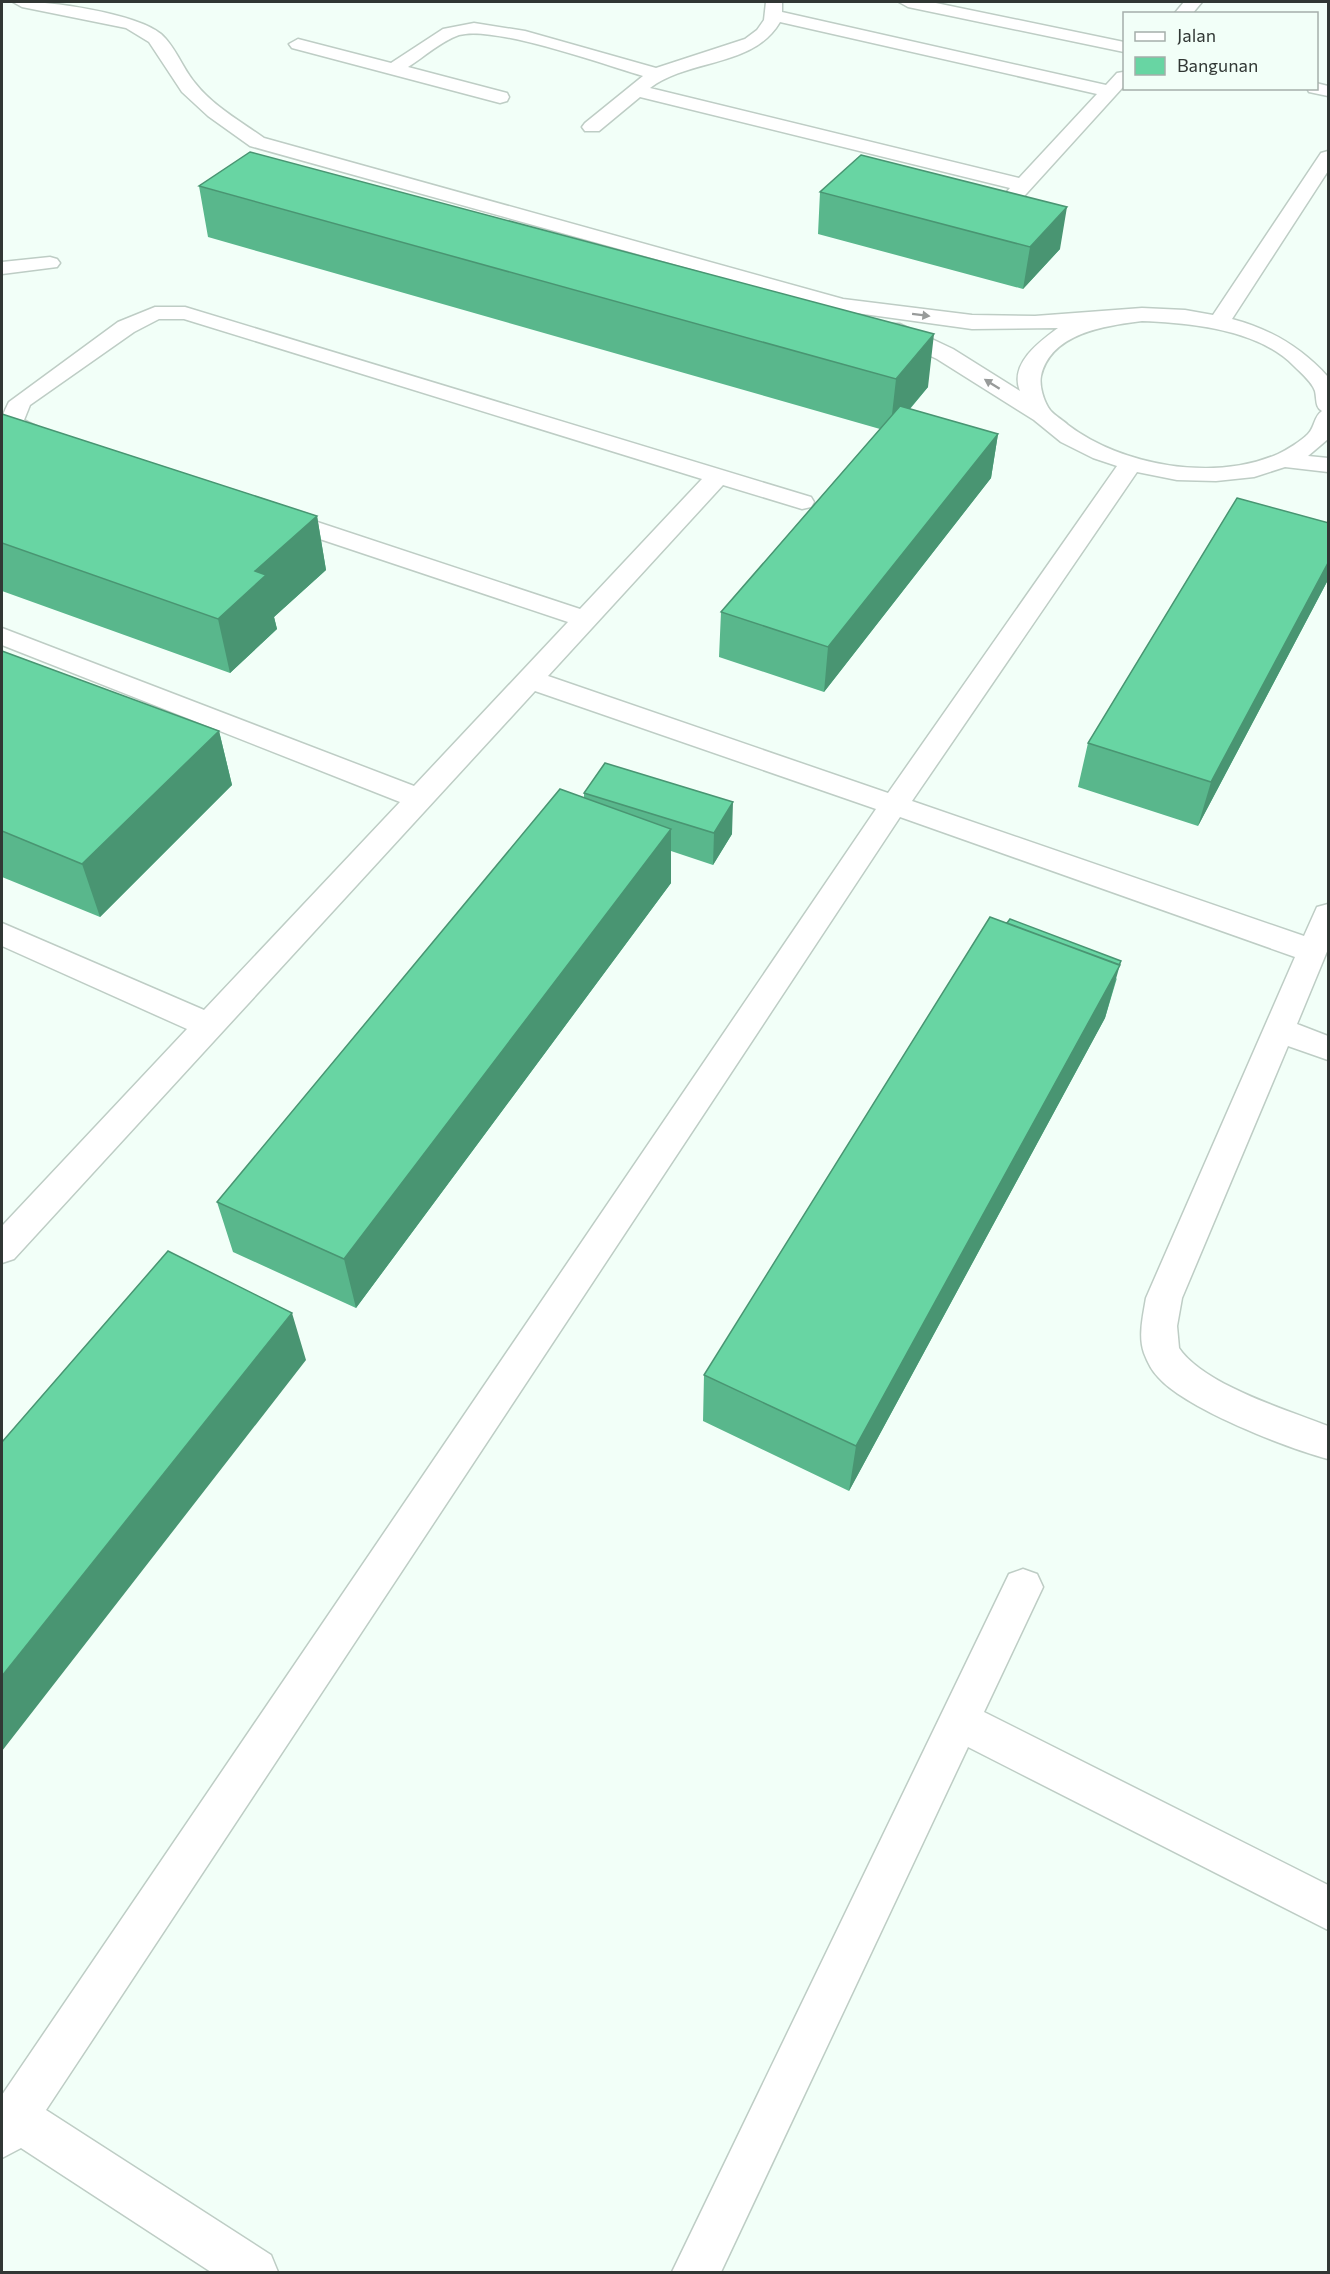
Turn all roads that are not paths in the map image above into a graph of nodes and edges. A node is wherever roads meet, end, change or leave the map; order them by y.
1 (22, 2) edge
2 (908, 2) edge
3 (775, 9) edge
4 (298, 44) dead end
5 (1123, 47) edge
6 (393, 69) junction
7 (659, 75) junction
8 (1123, 78) edge
9 (639, 91) junction
10 (1110, 91) junction
11 (500, 97) dead end
12 (592, 127) dead end
13 (1329, 157) edge
14 (1024, 185) junction
15 (996, 216) edge
16 (50, 263) dead end
17 (2, 268) edge
18 (842, 305) junction
19 (1110, 318) junction
20 (1219, 322) junction
21 (1327, 393) edge
22 (11, 400) edge
23 (1042, 416) junction
24 (1329, 417) edge
25 (66, 447) edge
26 (1285, 460) junction
27 (1130, 465) junction
28 (1329, 465) edge
29 (718, 476) junction
30 (802, 502) dead end
31 (258, 510) edge
32 (586, 620) junction
33 (2, 636) edge
34 (531, 680) junction
35 (420, 799) junction
36 (894, 805) junction
37 (1329, 915) edge
38 (2, 934) edge
39 (1312, 951) junction
40 (209, 1025) junction
41 (1279, 1030) junction
42 (1329, 1048) edge
43 (2, 1249) edge
44 (1329, 1443) edge
45 (1023, 1587) dead end
46 (959, 1721) junction
47 (1329, 1908) edge
48 (8, 2126) edge
49 (254, 2272) edge
50 (696, 2272) edge

1 - 18 street
2 - 5 street
3 - 7 street
3 - 10 street
4 - 6 street
6 - 7 street
6 - 11 street
7 - 9 street
8 - 10 street
9 - 12 street
9 - 14 street
10 - 14 street
13 - 20 street
14 - 15 street
16 - 17 street
18 -> 19 street
23 -> 18 street
19 - 20 street
19 - 23 street
20 - 21 street
22 - 25 street
22 - 29 street
23 - 27 street
24 - 26 street
26 - 27 street
26 - 28 street
27 - 36 street
29 - 30 street
29 - 32 street
31 - 32 street
32 - 34 street
33 - 35 street
34 - 35 street
34 - 36 street
35 - 40 street
36 - 39 street
36 - 48 street
37 - 39 street
38 - 40 street
39 - 41 street
40 - 43 street
41 - 42 street
41 - 44 street
45 - 46 street
46 - 47 street
46 - 50 street
48 - 49 street

